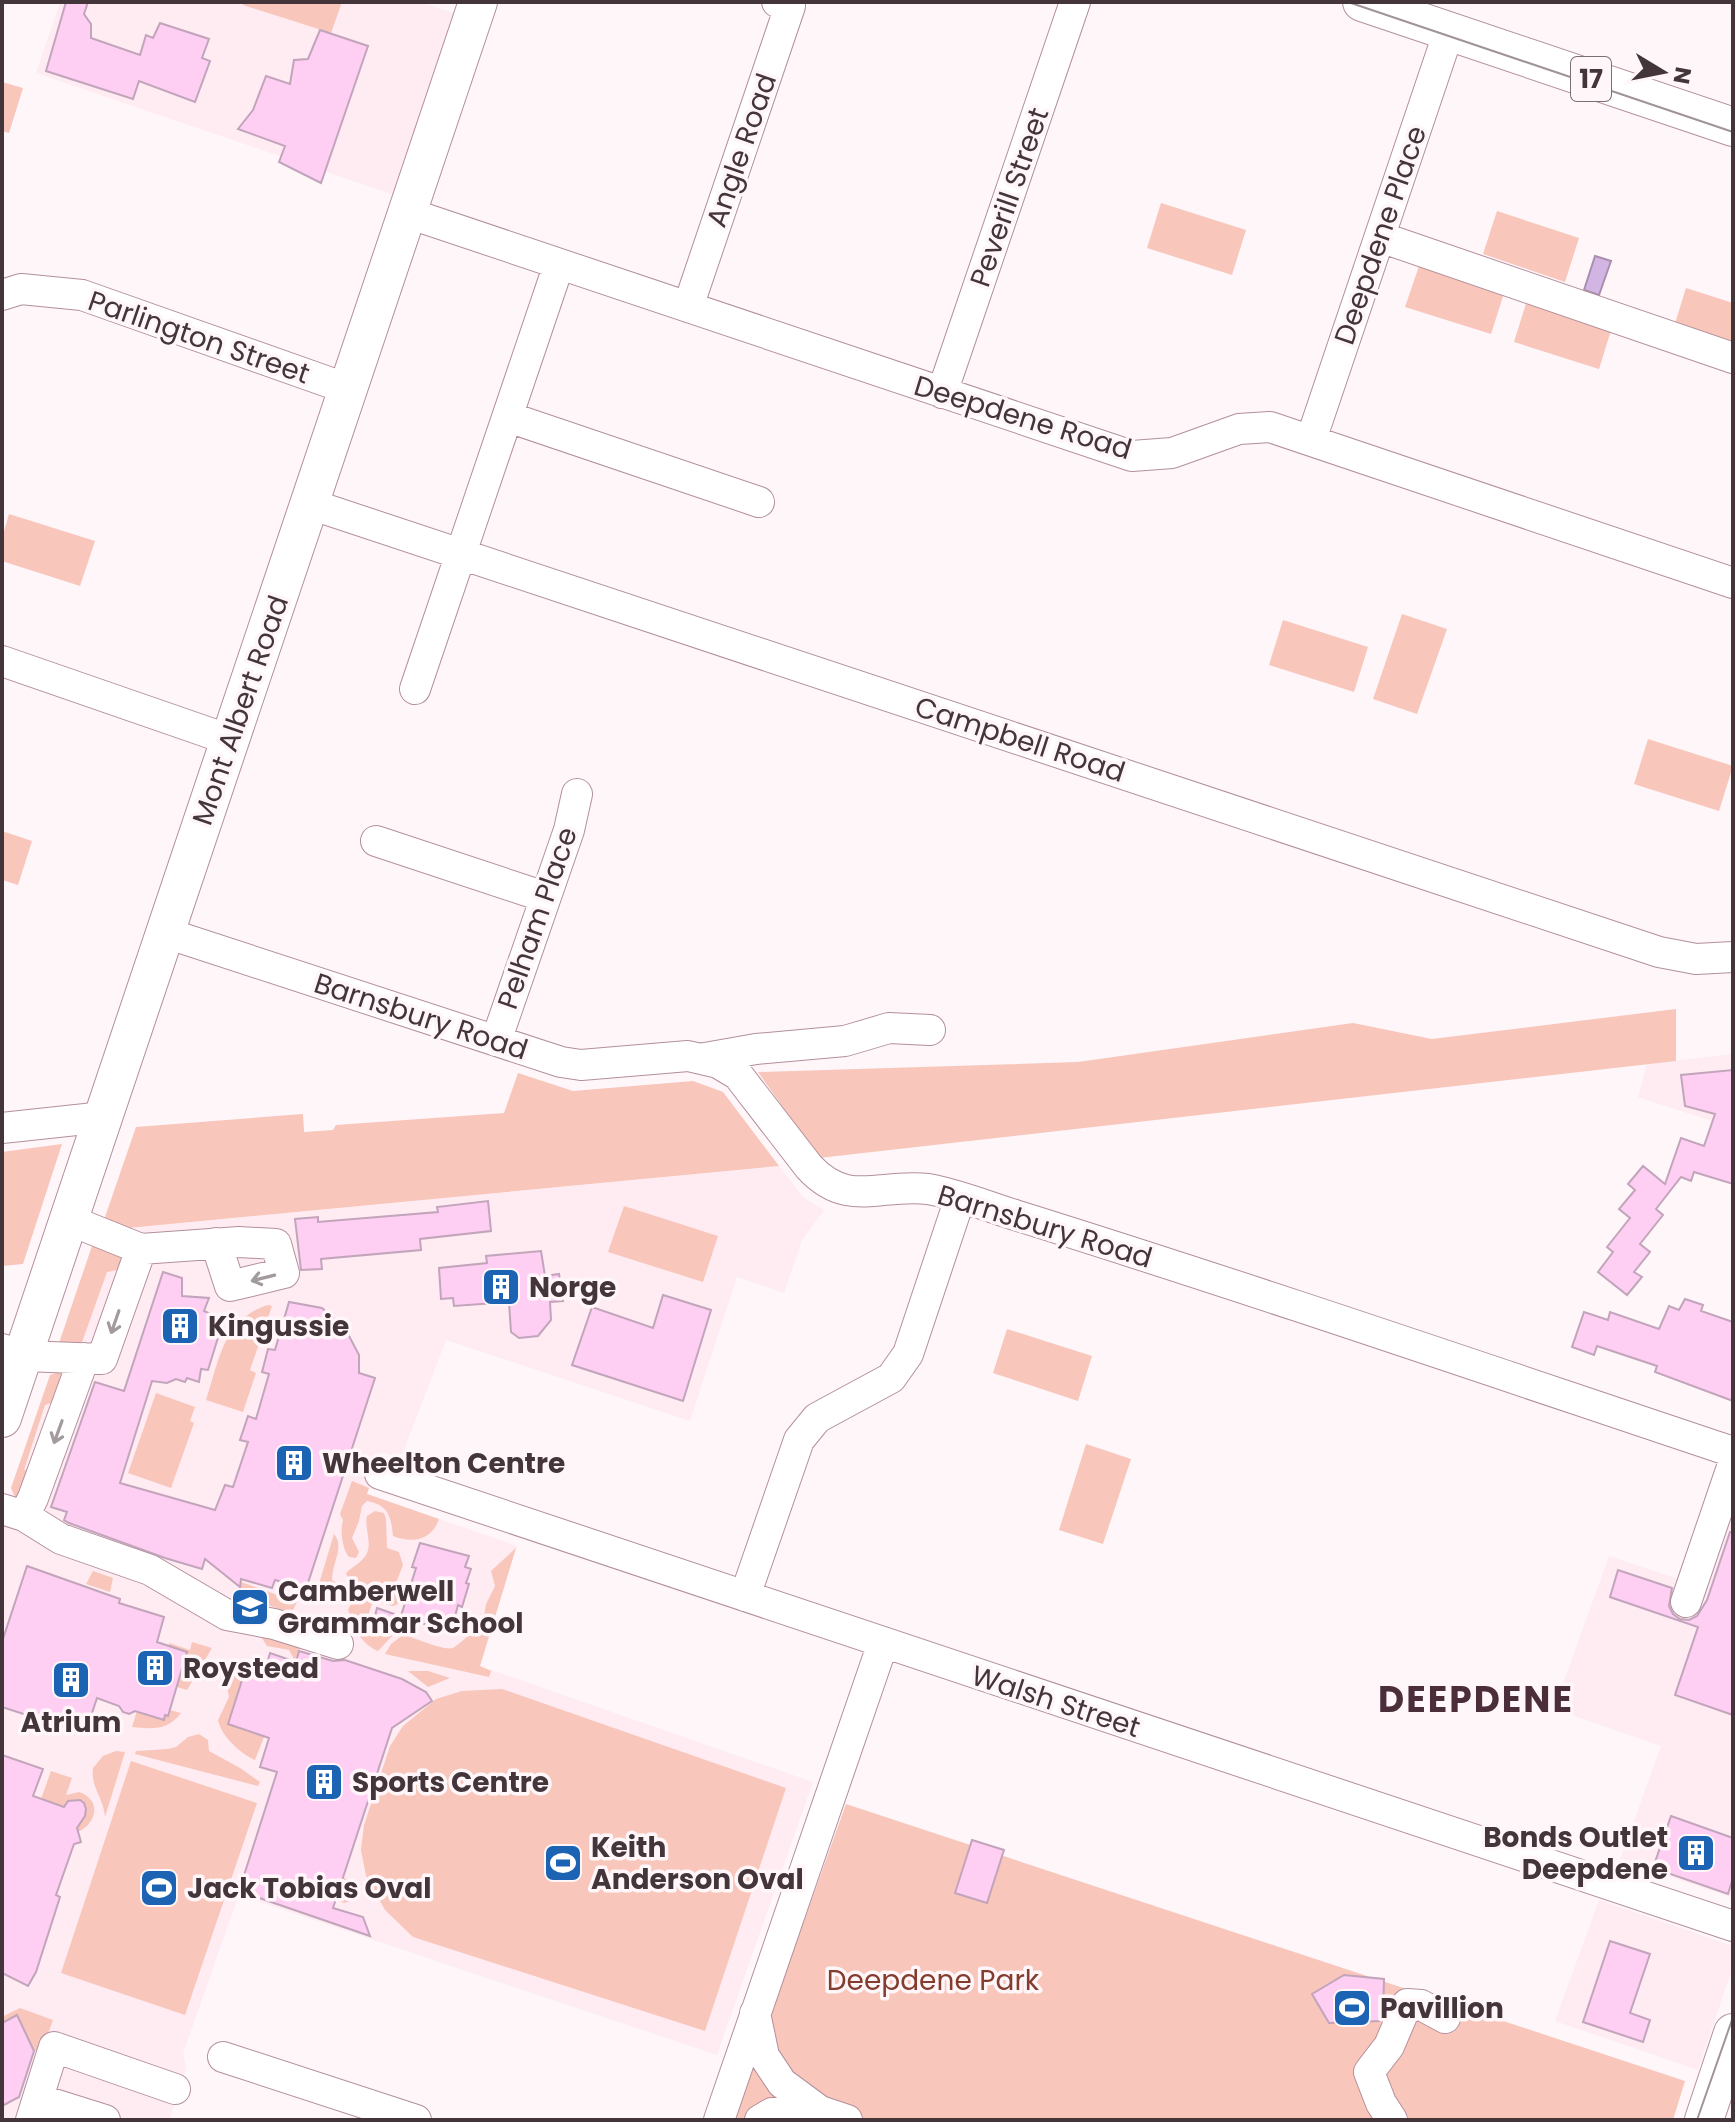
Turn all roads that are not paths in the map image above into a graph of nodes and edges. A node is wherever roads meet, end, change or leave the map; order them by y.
1 (478, 2) edge
2 (777, 2) edge
3 (1075, 2) edge
4 (1362, 2) edge
5 (1449, 31) junction
6 (1733, 127) edge
7 (408, 213) junction
8 (1380, 237) junction
9 (559, 264) junction
10 (2, 295) edge
11 (688, 307) junction
12 (1733, 358) edge
13 (348, 389) junction
14 (942, 393) junction
15 (508, 417) junction
16 (1311, 440) junction
17 (759, 502) dead end
18 (310, 504) junction
19 (462, 554) junction
20 (1733, 583) edge
21 (2, 661) edge
22 (415, 689) dead end
23 (230, 740) junction
24 (577, 794) dead end
25 (376, 841) dead end
26 (545, 897) junction
27 (166, 933) junction
28 (1733, 957) edge
29 (930, 1030) dead end
30 (496, 1041) junction
31 (705, 1058) junction
32 (2, 1128) edge
33 (100, 1128) junction
34 (960, 1198) junction
35 (69, 1220) junction
36 (218, 1243) dead end
37 (141, 1249) junction
38 (13, 1352) edge
39 (84, 1358) junction
40 (2, 1418) edge
41 (1733, 1452) edge
42 (1733, 1464) edge
43 (380, 1474) dead end
44 (13, 1512) edge
45 (745, 1596) junction
46 (1686, 1602) dead end
47 (883, 1643) junction
48 (338, 1644) dead end
49 (1733, 1926) edge
50 (755, 2011) junction
51 (1445, 2018) dead end
52 (1733, 2033) edge
53 (223, 2057) dead end
54 (175, 2089) dead end
55 (34, 2109) edge
56 (833, 2115) edge
57 (97, 2119) edge
58 (416, 2120) edge
59 (719, 2120) edge
60 (760, 2120) edge
61 (1392, 2120) edge
62 (1704, 2120) edge

1 - 7 main road, Mont Albert Road
2 - 11 street, Angle Road
3 - 14 street, Peverill Street
4 - 5 main road, 17
5 - 6 main road, 17
5 - 8 street, Deepdene Place
7 - 9 street, Deepdene Road
7 - 13 main road, Mont Albert Road
8 - 12 street
8 - 16 street, Deepdene Place
9 - 11 street, Deepdene Road
9 - 15 street
10 - 13 street, Parlington Street
11 - 14 street, Deepdene Road
13 - 18 main road, Mont Albert Road
14 - 16 street, Deepdene Road
15 - 17 street
15 - 19 street
16 - 20 street, Deepdene Road
18 - 19 street, Campbell Road
18 - 23 main road, Mont Albert Road
19 - 22 street
19 - 28 street, Campbell Road
21 - 23 street
23 - 27 main road, Mont Albert Road
24 - 26 street, Pelham Place
25 - 26 street
26 - 30 street, Pelham Place
27 - 30 street, Barnsbury Road
27 - 33 main road, Mont Albert Road
29 - 31 street
30 - 31 street, Barnsbury Road
31 - 34 street, Barnsbury Road
32 - 33 street
33 - 35 main road, Mont Albert Road
34 - 41 street, Barnsbury Road
34 - 45 street
35 - 37 street
35 - 38 main road, Mont Albert Road
36 - 37 street
37 -> 39 street
38 - 39 street
38 - 40 main road, Mont Albert Road
39 -> 44 street
42 - 46 street
43 - 45 street, Walsh Street
44 - 48 street
45 - 47 street, Walsh Street
47 - 49 street, Walsh Street
47 - 50 street
50 - 56 street
50 - 59 street
51 - 61 street
52 - 62 main road
53 - 58 street
54 - 55 street
55 - 57 street
56 - 60 street

